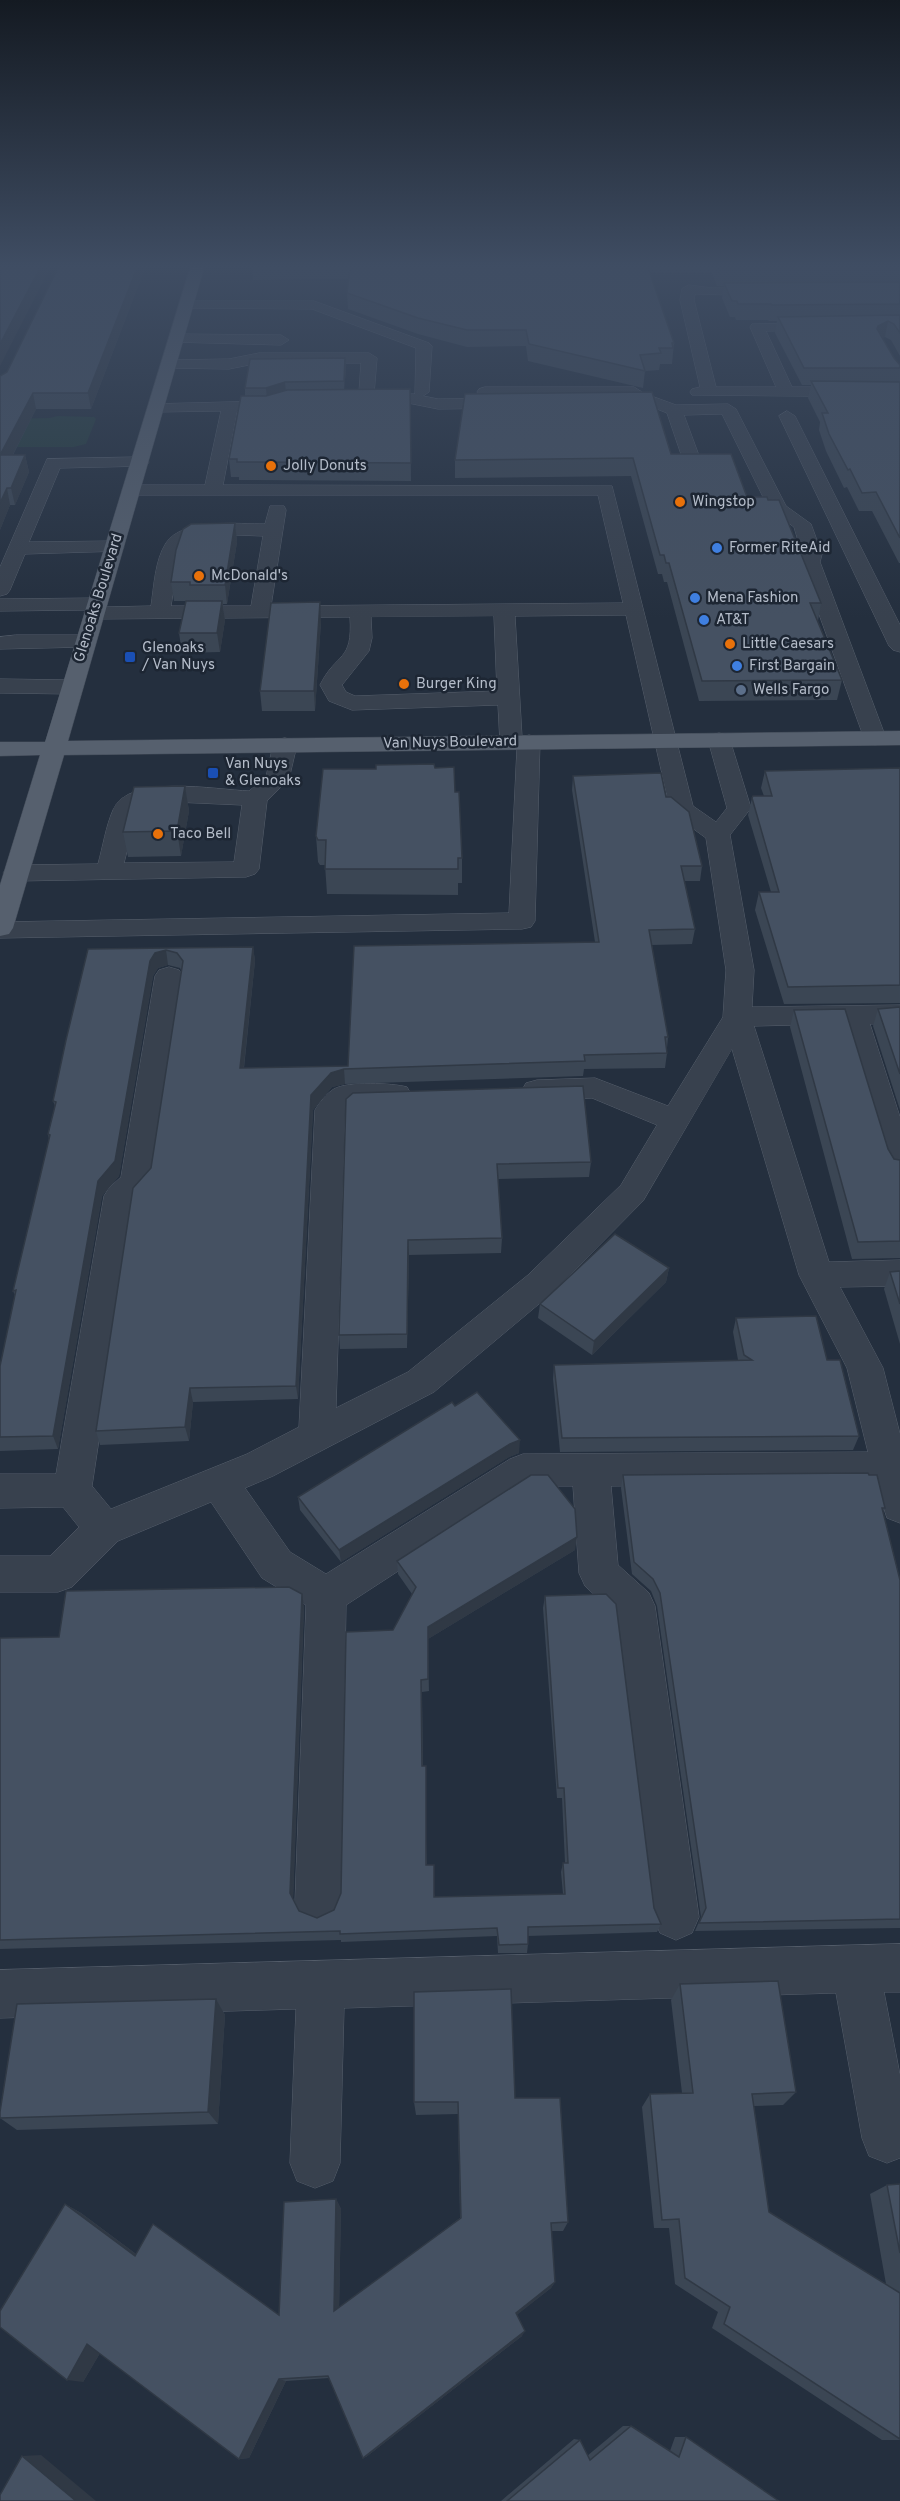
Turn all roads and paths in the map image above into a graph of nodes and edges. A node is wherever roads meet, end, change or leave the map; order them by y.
1 (163, 385) edge
2 (358, 385) edge
3 (421, 385) edge
4 (707, 385) edge
5 (783, 385) edge
6 (421, 392) junction
7 (709, 392) junction
8 (786, 392) junction
9 (900, 392) edge
10 (354, 395) junction
11 (158, 400) junction
12 (230, 407) junction
13 (674, 410) junction
14 (787, 416) dead end
15 (140, 462) junction
16 (756, 465) junction
17 (131, 490) junction
18 (213, 490) junction
19 (280, 490) junction
20 (274, 530) junction
21 (114, 546) junction
22 (18, 548) junction
23 (0, 590) edge
24 (0, 605) edge
25 (96, 608) junction
26 (634, 609) junction
27 (504, 610) junction
28 (360, 611) junction
29 (160, 612) junction
30 (260, 612) junction
31 (85, 641) junction
32 (0, 643) edge
33 (900, 646) edge
34 (0, 686) edge
35 (72, 687) junction
36 (509, 697) junction
37 (875, 738) junction
38 (900, 738) edge
39 (719, 740) junction
40 (666, 741) junction
41 (520, 742) junction
42 (285, 745) junction
43 (54, 748) junction
44 (0, 749) edge
45 (255, 799) junction
46 (718, 835) junction
47 (109, 871) junction
48 (16, 873) junction
49 (0, 929) edge
50 (169, 976) dead end
51 (900, 1014) edge
52 (853, 1015) junction
53 (736, 1017) junction
54 (514, 1091) edge
55 (420, 1094) edge
56 (675, 1121) junction
57 (900, 1166) edge
58 (900, 1273) edge
59 (816, 1275) junction
60 (317, 1436) junction
61 (890, 1468) junction
62 (591, 1469) junction
63 (219, 1482) junction
64 (72, 1490) junction
65 (0, 1491) edge
66 (900, 1506) edge
67 (104, 1529) junction
68 (0, 1574) edge
69 (326, 1596) junction
70 (318, 1902) dead end
71 (676, 1917) dead end
72 (878, 1969) edge
73 (321, 1985) junction
74 (0, 1995) edge
75 (887, 2138) dead end
76 (315, 2163) dead end

1 - 11 main road, Glenoaks Boulevard
2 - 10 street
3 - 6 street
4 - 7 street
5 - 8 street
6 - 7 street
6 - 10 street
7 - 8 street
8 - 9 street
10 - 13 street
11 - 12 street
11 - 12 street
11 - 15 main road, Glenoaks Boulevard
12 - 18 street
13 - 16 street
13 - 16 street
14 - 33 street
15 - 17 main road, Glenoaks Boulevard
15 - 22 street
16 - 37 street
17 - 18 street
17 - 21 main road, Glenoaks Boulevard
18 - 19 street
19 - 20 street
19 - 26 street
20 - 29 street
20 - 30 street
21 - 22 street
21 - 25 main road, Glenoaks Boulevard
22 - 23 street
24 - 25 street
25 - 29 street
25 - 31 main road, Glenoaks Boulevard
26 - 27 street
26 - 40 street
27 - 28 street
27 - 36 street
28 - 30 street
28 - 36 street
29 - 30 street
31 - 32 street
31 - 35 main road, Glenoaks Boulevard
34 - 35 street
35 - 43 main road, Glenoaks Boulevard
36 - 41 street
37 - 38 main road, Van Nuys Boulevard
37 - 39 main road, Van Nuys Boulevard
39 - 40 main road, Van Nuys Boulevard
39 - 46 street
40 - 41 main road, Van Nuys Boulevard
40 - 46 street
41 - 42 main road, Van Nuys Boulevard
41 - 49 street
42 - 43 main road, Van Nuys Boulevard
42 - 45 street
43 - 44 main road, Van Nuys Boulevard
43 - 48 main road, Glenoaks Boulevard
45 - 47 street
45 - 47 street
46 - 53 street
47 - 48 street
48 - 49 main road, Glenoaks Boulevard
50 - 64 street
51 - 52 street
52 - 53 street
52 - 57 street
53 - 56 street
53 - 59 street
54 - 56 street
55 - 60 street
56 - 60 street
58 - 59 street
59 - 61 street
60 - 63 street
61 - 62 street
61 - 66 street
62 - 69 street
62 - 71 street
63 - 67 street
63 - 69 street
64 - 65 street
64 - 67 street
67 - 68 street
69 - 70 street
72 - 73 street
72 - 75 street
73 - 74 street
73 - 76 street

